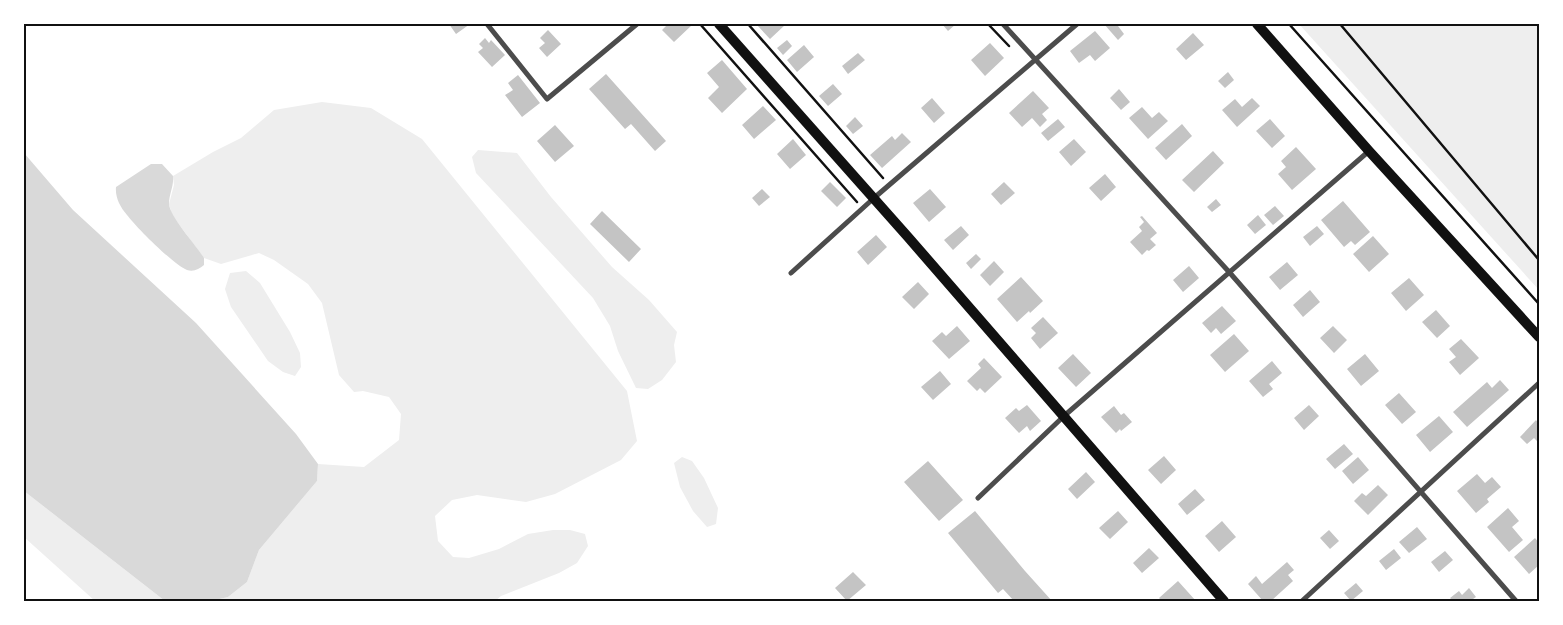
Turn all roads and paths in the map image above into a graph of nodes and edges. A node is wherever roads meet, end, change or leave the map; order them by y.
1 (487, 24) edge
2 (637, 24) edge
3 (700, 24) edge
4 (720, 24) edge
5 (748, 24) edge
6 (988, 24) edge
7 (1002, 24) edge
8 (1077, 24) edge
9 (1256, 24) edge
10 (1289, 24) edge
11 (1340, 24) edge
12 (1012, 49) dead end
13 (1036, 59) junction
14 (1369, 151) junction
15 (889, 185) junction
16 (874, 198) junction
17 (862, 208) junction
18 (1539, 260) edge
19 (1230, 272) junction
20 (791, 273) dead end
21 (1539, 304) edge
22 (1539, 337) edge
23 (1539, 382) edge
24 (1064, 416) junction
25 (1420, 493) junction
26 (978, 498) dead end
27 (1224, 601) edge
28 (1302, 601) edge
29 (1516, 601) edge

1 - 2 street
3 - 17 path
4 - 16 main road
5 - 15 path
6 - 12 path
7 - 13 street
8 - 13 street
9 - 14 main road
10 - 21 path
11 - 18 path
13 - 15 street
13 - 19 street
14 - 19 street
14 - 22 main road
15 - 16 street
16 - 17 street
16 - 24 main road
17 - 20 street
19 - 24 street
19 - 25 street
23 - 25 street
24 - 26 street
24 - 27 main road
25 - 28 street
25 - 29 street

